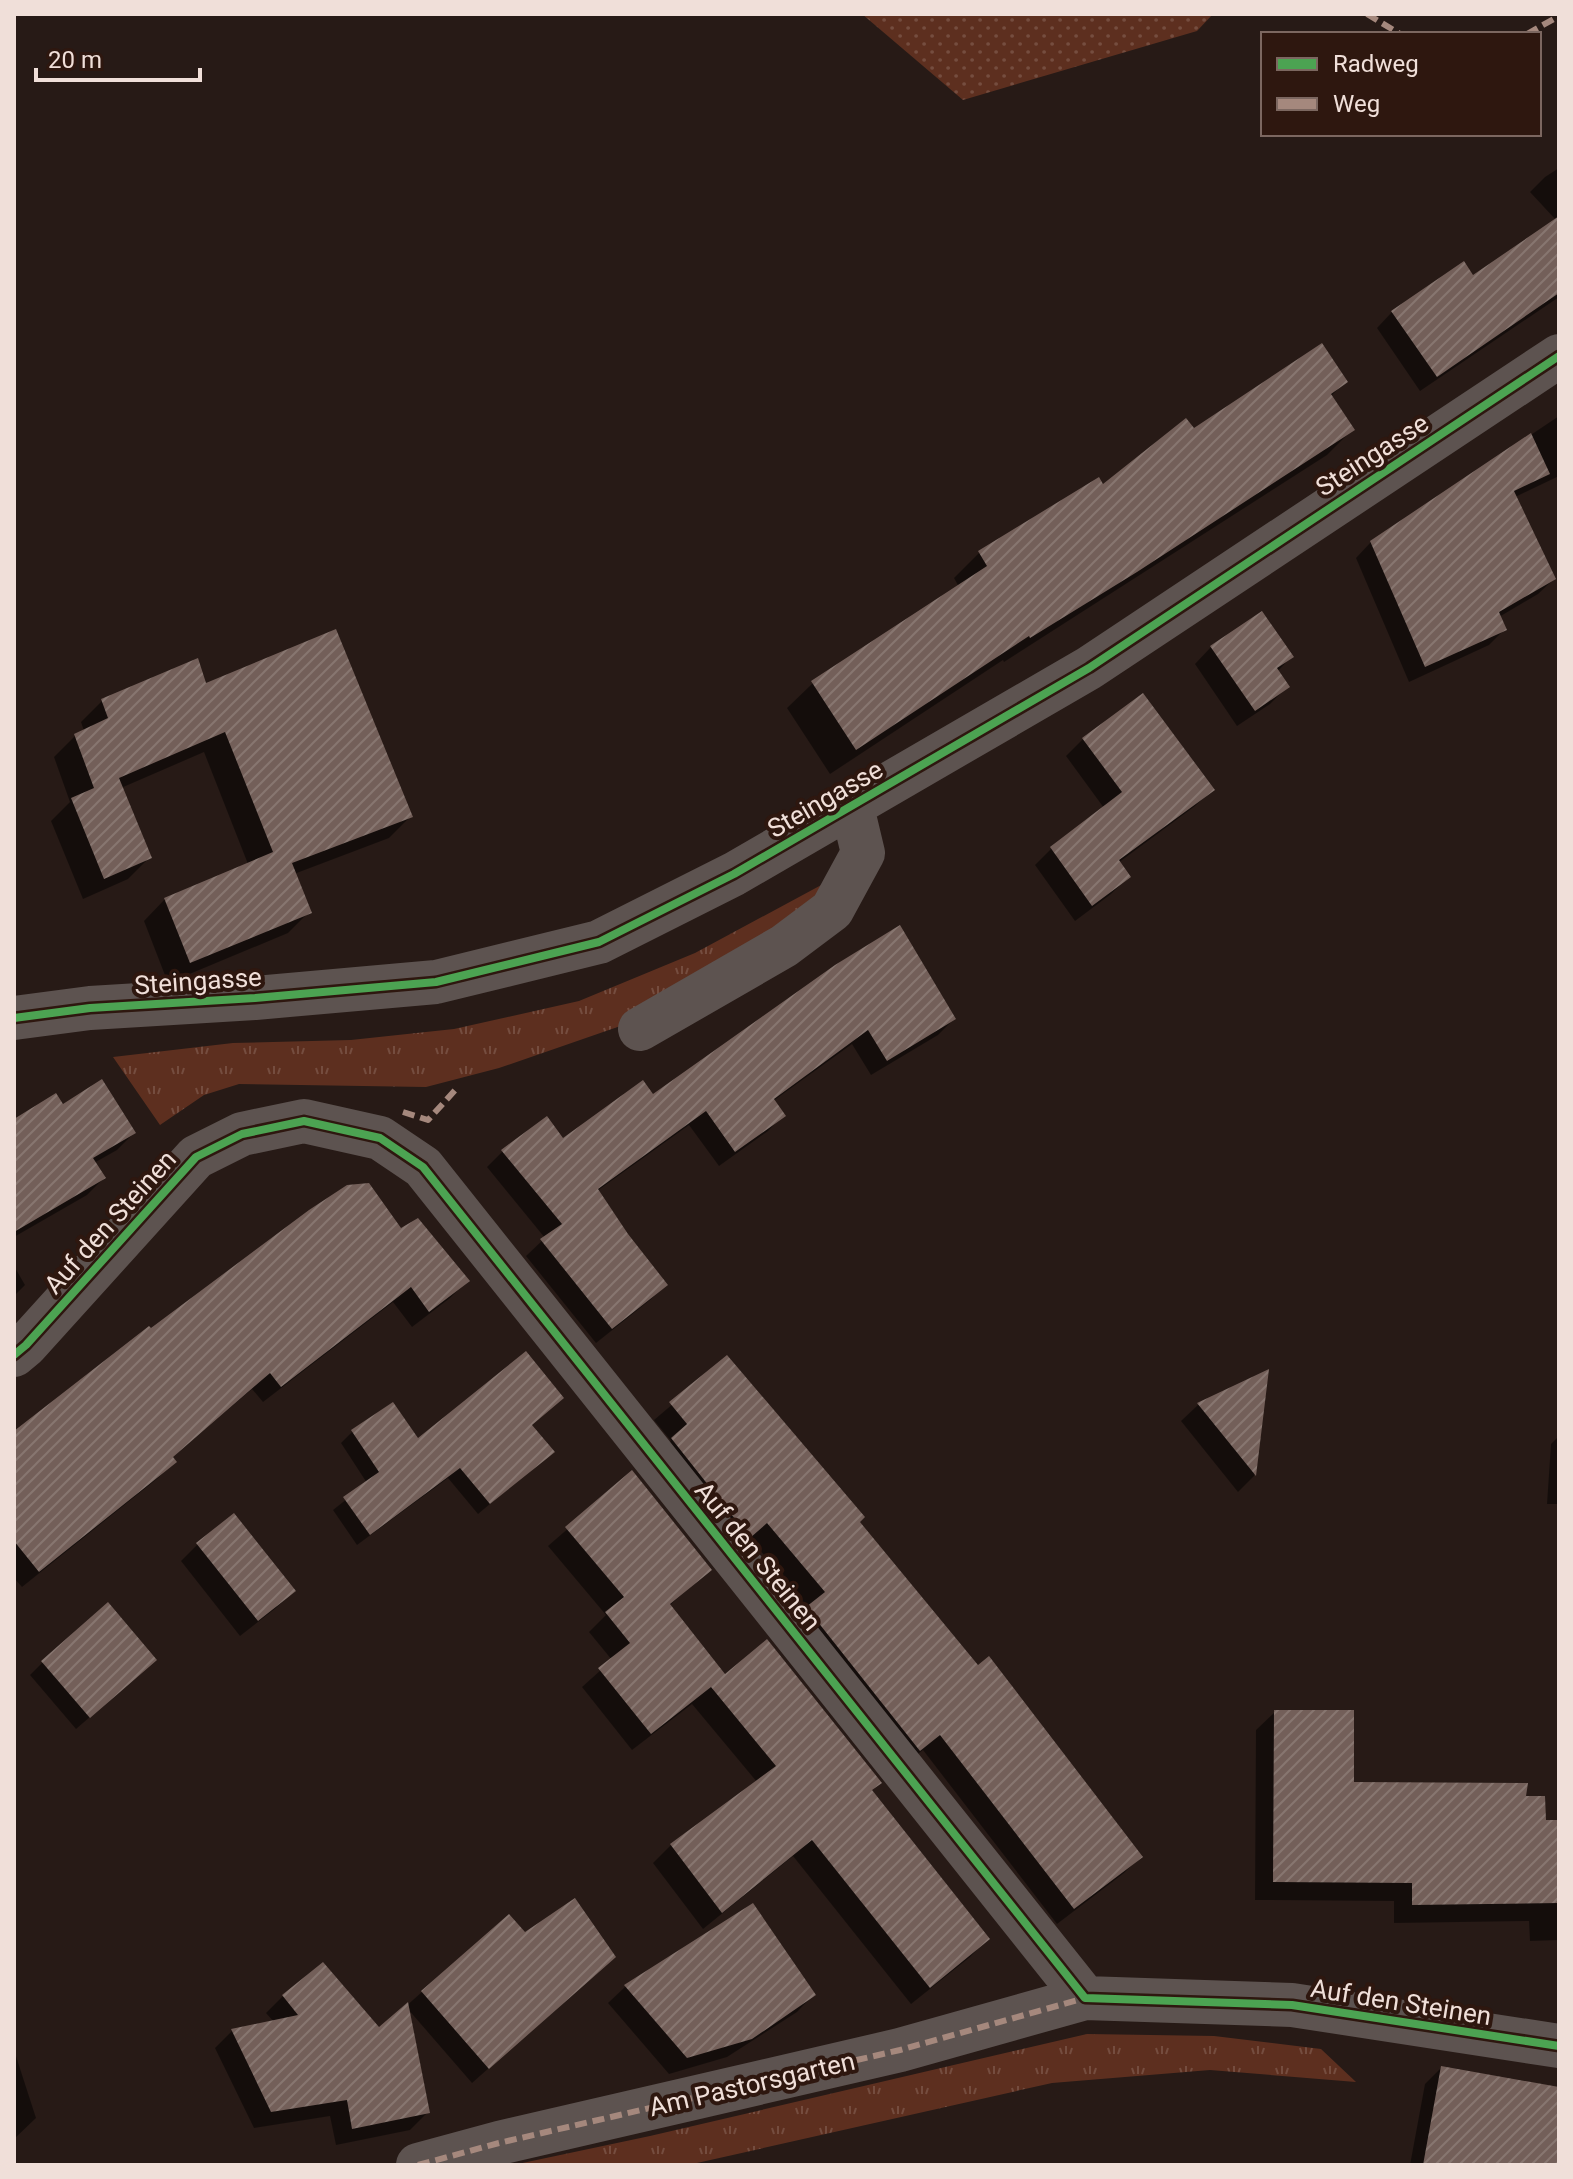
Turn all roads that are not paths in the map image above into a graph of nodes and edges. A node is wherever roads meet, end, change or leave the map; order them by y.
1 (1559, 356) edge
2 (852, 807) junction
3 (14, 1018) edge
4 (640, 1029) dead end
5 (14, 1355) edge
6 (1085, 1998) junction
7 (1559, 2046) edge
8 (418, 2165) edge

1 - 2 street, Steingasse
2 - 3 street, Steingasse
2 - 4 street
5 - 6 street, Auf den Steinen
6 - 7 street, Auf den Steinen
6 - 8 street, Am Pastorsgarten

